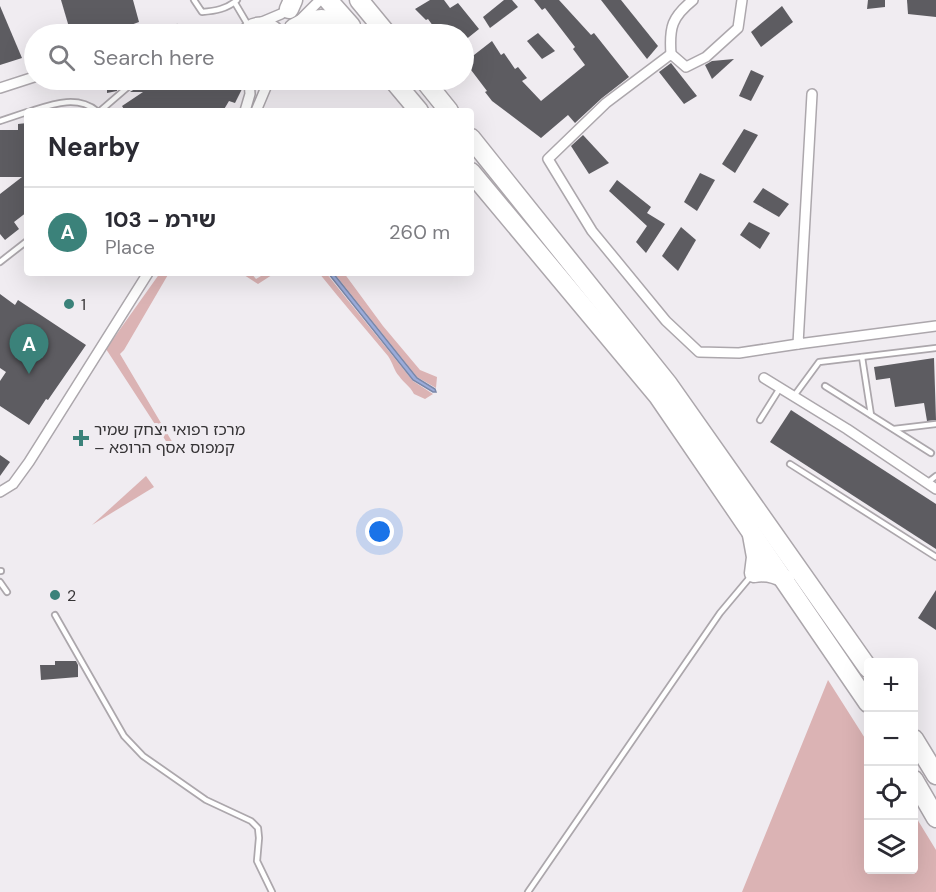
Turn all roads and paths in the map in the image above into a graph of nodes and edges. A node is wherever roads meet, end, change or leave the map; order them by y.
1 (194, 0) edge
2 (320, 0) edge
3 (328, 0) edge
4 (359, 0) edge
5 (368, 0) edge
6 (693, 0) edge
7 (742, 0) edge
8 (236, 1) edge
9 (295, 3) edge
10 (375, 19) junction
11 (262, 22) junction
12 (248, 24) edge
13 (253, 24) edge
14 (267, 24) edge
15 (297, 24) edge
16 (304, 24) edge
17 (340, 24) edge
18 (348, 24) edge
19 (379, 24) edge
20 (671, 54) junction
21 (24, 80) edge
22 (0, 88) edge
23 (124, 90) edge
24 (250, 90) edge
25 (265, 90) edge
26 (401, 90) edge
27 (432, 90) edge
28 (812, 94) dead end
29 (43, 108) edge
30 (93, 108) edge
31 (103, 108) edge
32 (246, 108) edge
33 (257, 108) edge
34 (416, 108) edge
35 (447, 108) edge
36 (24, 114) edge
37 (0, 121) edge
38 (474, 142) edge
39 (474, 176) edge
40 (24, 243) edge
41 (0, 262) edge
42 (146, 276) edge
43 (936, 326) edge
44 (798, 344) junction
45 (936, 348) edge
46 (862, 357) junction
47 (764, 378) dead end
48 (825, 386) dead end
49 (780, 388) junction
50 (794, 396) junction
51 (871, 415) junction
52 (760, 420) dead end
53 (936, 424) edge
54 (894, 429) junction
55 (931, 453) dead end
56 (790, 464) dead end
57 (936, 476) edge
58 (927, 483) junction
59 (936, 489) edge
60 (0, 492) edge
61 (748, 525) junction
62 (936, 557) edge
63 (754, 573) junction
64 (785, 579) junction
65 (0, 582) edge
66 (7, 592) dead end
67 (55, 615) dead end
68 (864, 663) edge
69 (864, 697) edge
70 (918, 746) edge
71 (936, 775) edge
72 (918, 787) edge
73 (936, 818) edge
74 (272, 892) edge
75 (528, 892) edge

1 - 8 lane
2 - 15 street
3 - 18 highway
4 - 10 highway
5 - 10 highway
6 - 20 street
7 - 20 street
8 - 12 lane
9 - 11 street
10 - 19 highway
11 - 13 street
11 - 14 street
16 - 17 highway
20 - 44 street
21 - 22 street
23 - 31 lane
24 - 32 street
25 - 33 street
26 - 34 highway
27 - 35 highway
28 - 44 street
29 - 30 lane
36 - 37 lane
38 - 68 highway
39 - 61 highway
40 - 41 lane
42 - 60 street
43 - 44 street
45 - 46 lane
46 - 50 lane
46 - 51 lane
47 - 49 street
48 - 51 lane
49 - 50 street
49 - 52 lane
50 - 58 street
51 - 54 lane
53 - 54 lane
54 - 55 lane
56 - 62 lane
57 - 58 lane
58 - 59 street
61 - 63 highway
61 - 64 highway
63 - 64 highway
63 - 75 lane
64 - 69 highway
65 - 66 lane
67 - 74 lane
70 - 71 highway
72 - 73 highway

